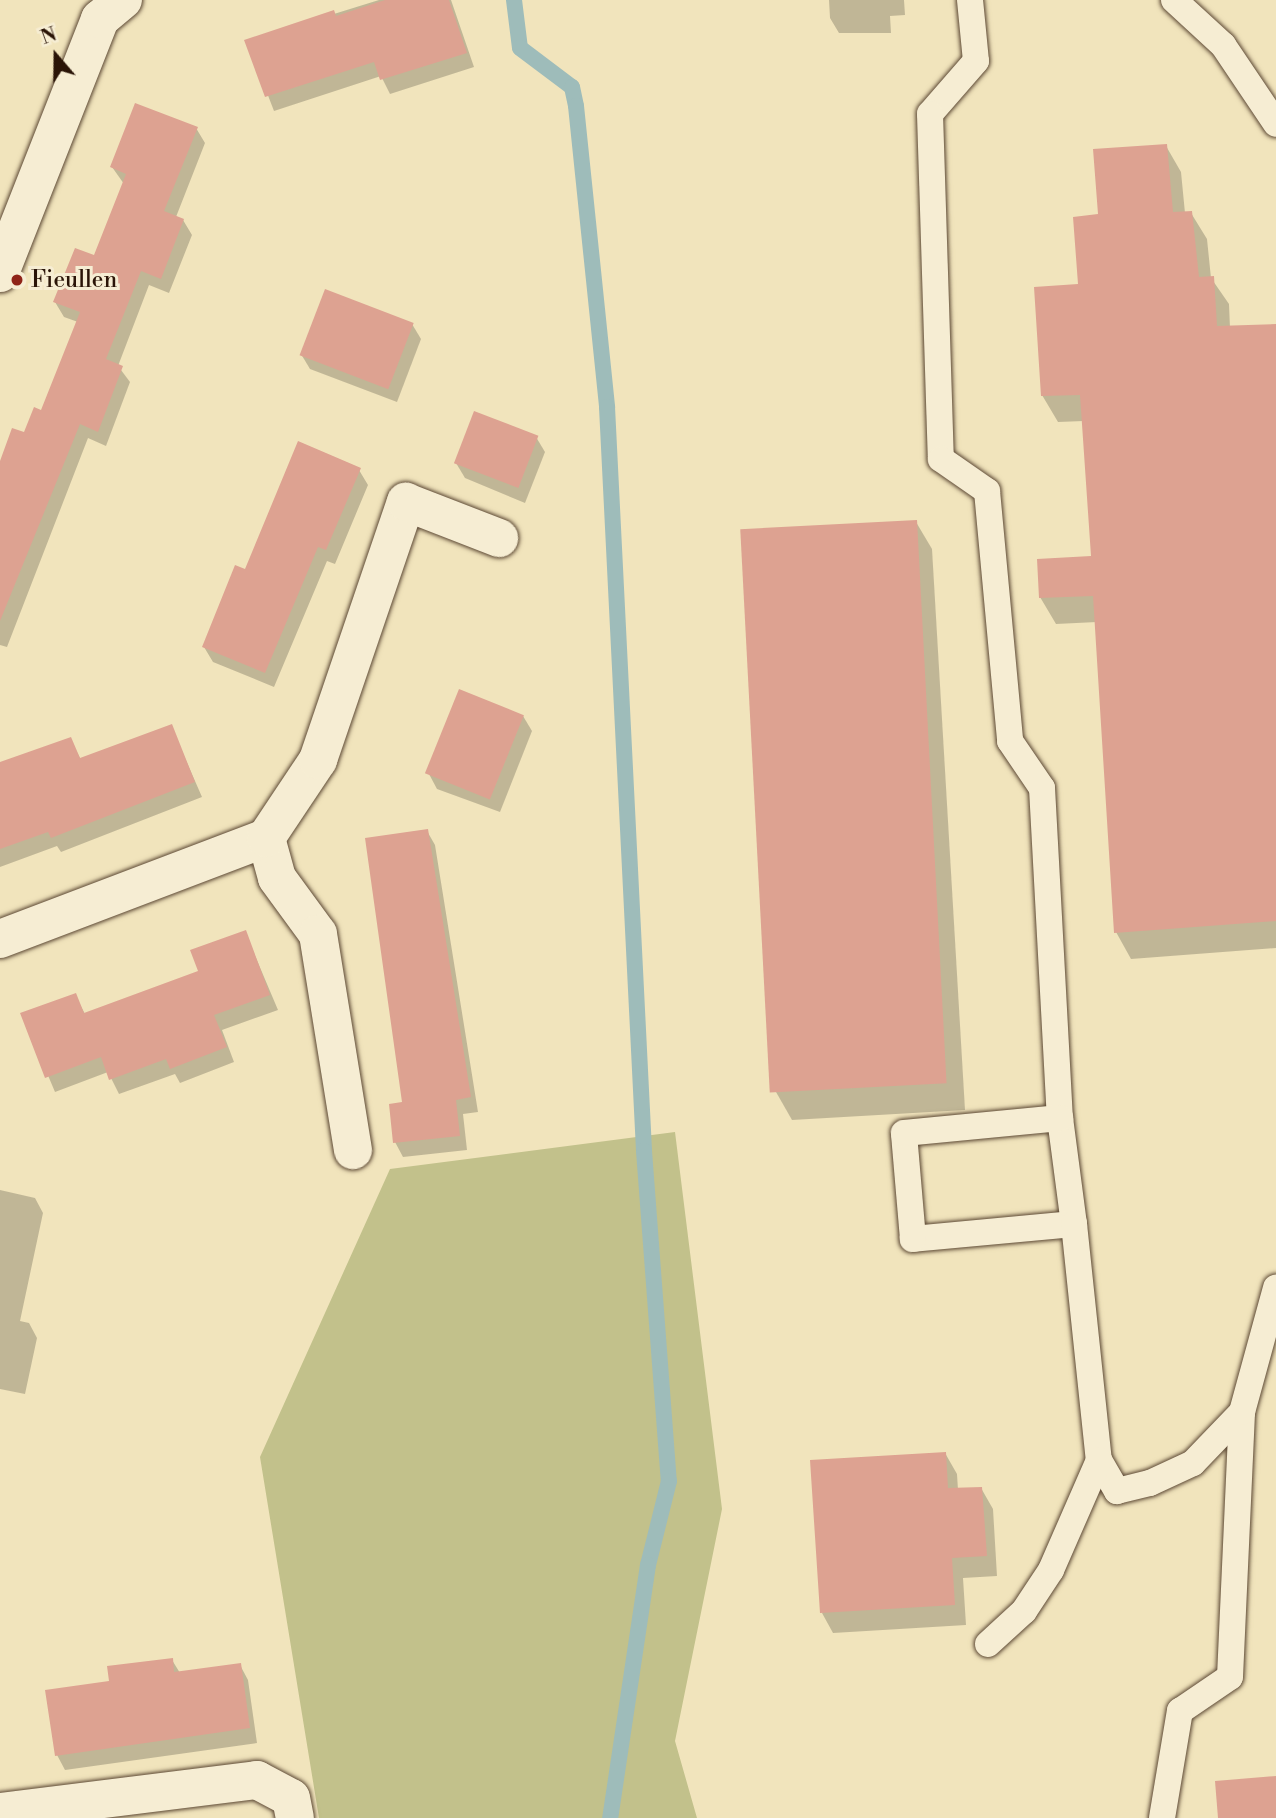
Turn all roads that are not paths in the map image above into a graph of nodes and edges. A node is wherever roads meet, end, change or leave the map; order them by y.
1 (123, 0) edge
2 (970, 0) edge
3 (1174, 0) edge
4 (1276, 124) edge
5 (2, 264) edge
6 (499, 538) dead end
7 (266, 838) junction
8 (0, 939) edge
9 (1060, 1118) junction
10 (352, 1150) dead end
11 (1074, 1224) junction
12 (1276, 1288) edge
13 (1242, 1412) junction
14 (1099, 1460) junction
15 (988, 1644) dead end
16 (0, 1811) edge
17 (295, 1818) edge
18 (1162, 1818) edge

1 - 5 street
2 - 9 lane
3 - 4 lane
6 - 7 street
7 - 8 street
7 - 10 street
9 - 11 lane
9 - 11 lane
11 - 14 lane
12 - 13 lane
13 - 14 lane
13 - 18 lane
14 - 15 lane
16 - 17 street

